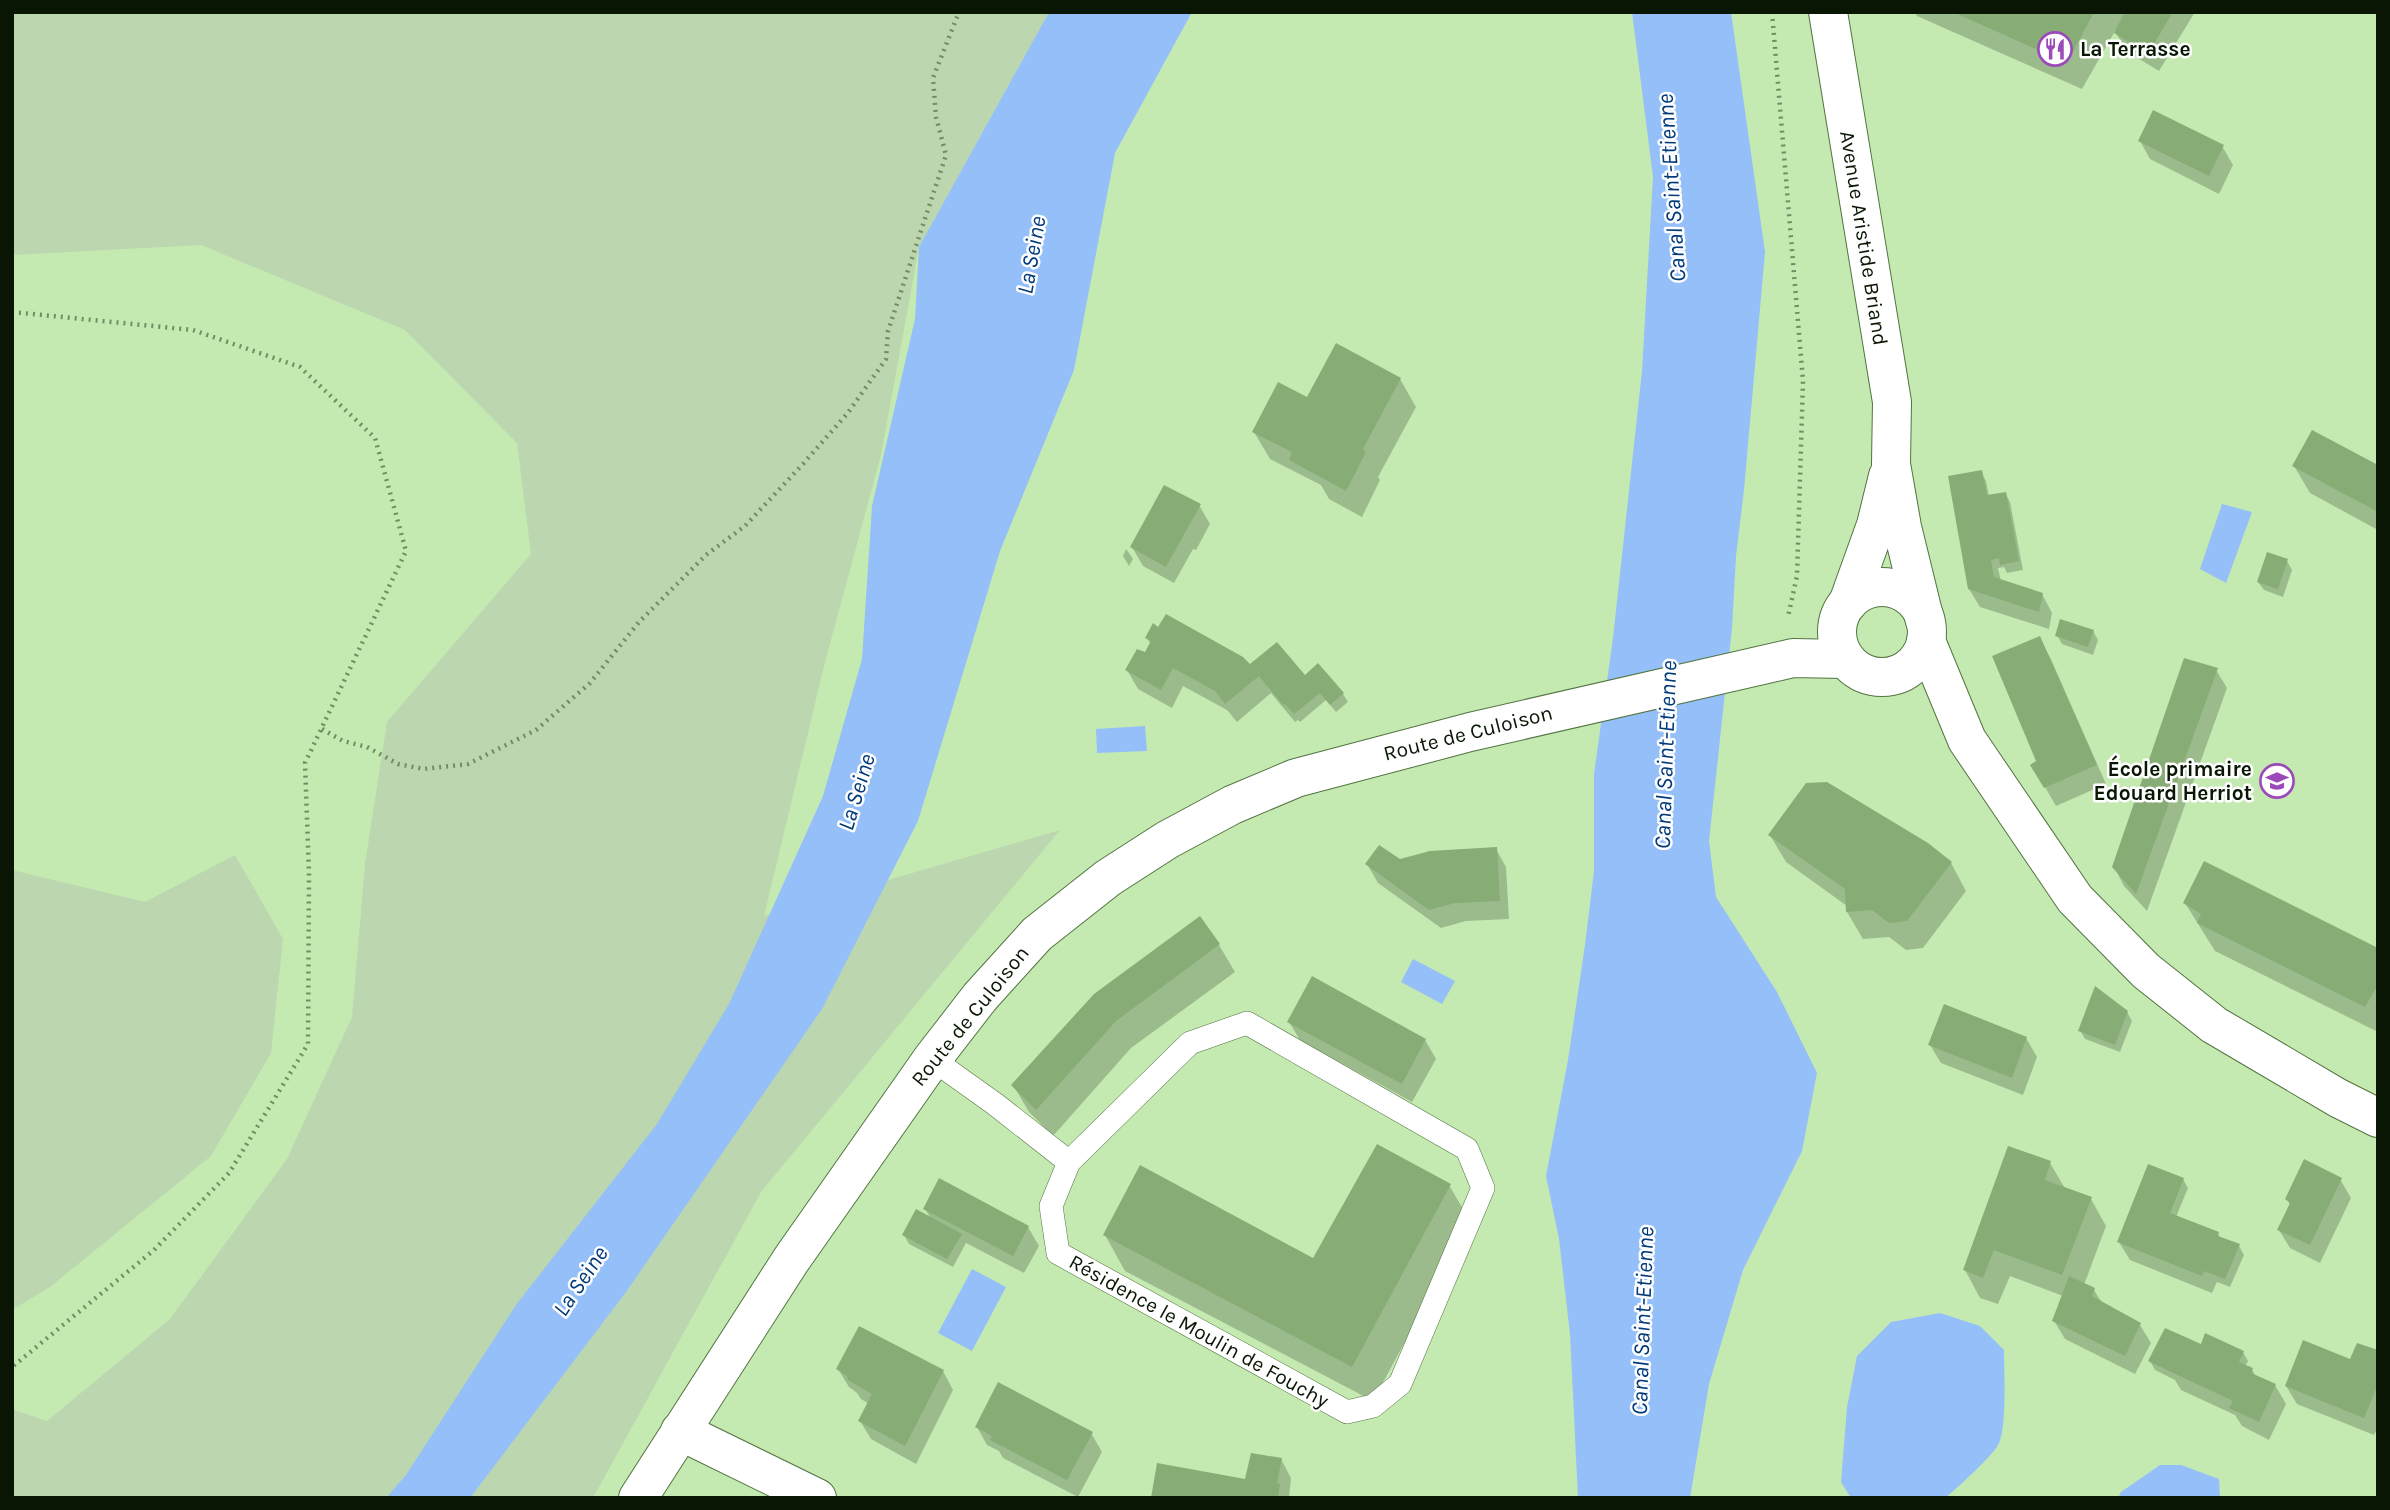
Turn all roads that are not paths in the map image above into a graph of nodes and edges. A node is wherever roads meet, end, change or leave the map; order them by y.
1 (1828, 12) edge
2 (1891, 464) junction
3 (1843, 610) junction
4 (1925, 631) junction
5 (1845, 659) junction
6 (1784, 661) junction
7 (1892, 676) junction
8 (1967, 740) junction
9 (932, 1059) junction
10 (2378, 1118) edge
11 (1069, 1163) junction
12 (680, 1431) junction
13 (638, 1498) edge
14 (817, 1498) edge

1 - 2 street, Avenue Aristide Briand
2 - 3 street, Avenue Aristide Briand
2 - 4 street, Avenue Aristide Briand
3 - 4 street, Avenue Aristide Briand
3 - 5 street, Avenue Aristide Briand
3 - 6 street, Route de Culoison
4 - 7 street
4 - 8 street, Avenue Aristide Briand
5 - 6 street, Route de Culoison
5 - 7 street
6 - 9 street, Route de Culoison
7 - 8 street, Avenue Aristide Briand
8 - 10 street, Avenue Aristide Briand
9 - 11 lane
9 - 12 street, Route de Culoison
11 - 11 lane, Résidence le Moulin de Fouchy
12 - 13 street, Route de Culoison
12 - 14 street

